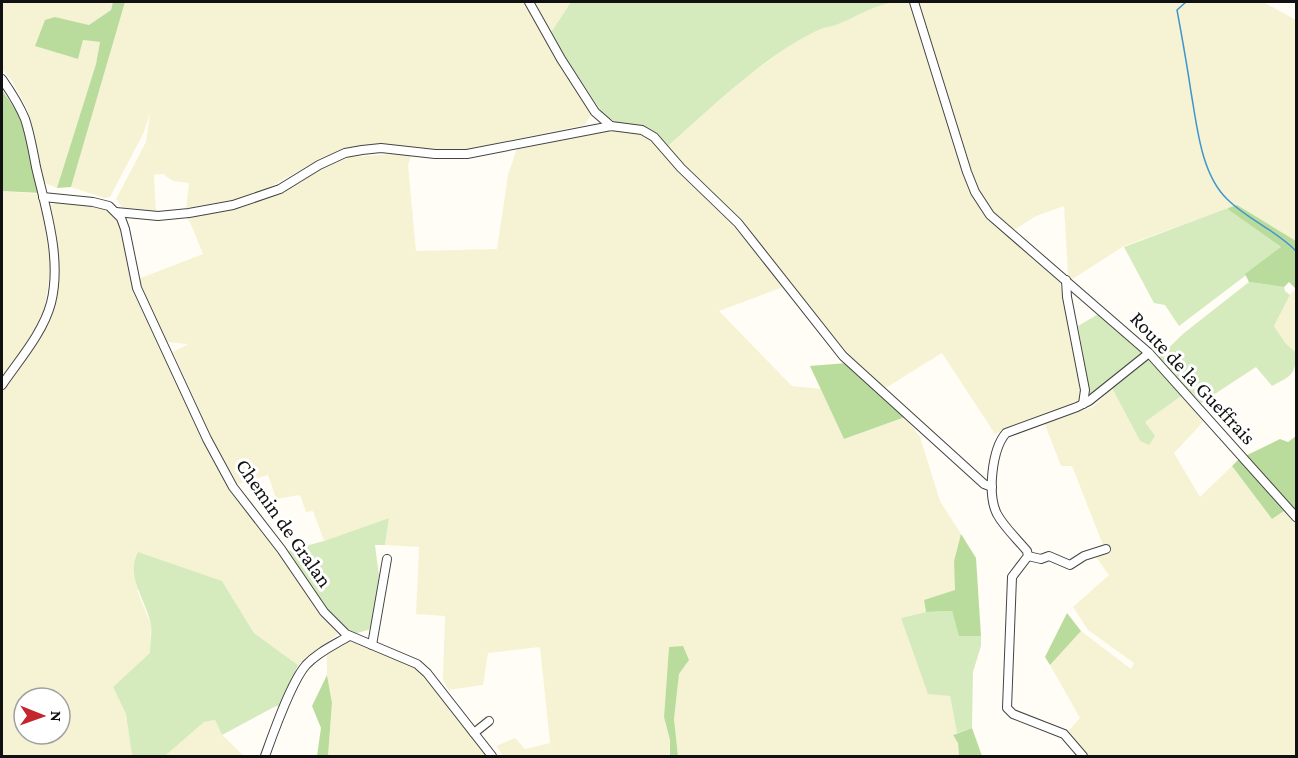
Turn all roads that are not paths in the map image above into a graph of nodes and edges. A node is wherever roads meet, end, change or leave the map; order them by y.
1 (529, 2) edge
2 (914, 2) edge
3 (2, 80) edge
4 (611, 126) junction
5 (43, 197) junction
6 (116, 212) junction
7 (1066, 280) junction
8 (1149, 353) junction
9 (2, 385) edge
10 (1083, 404) junction
11 (992, 487) junction
12 (1296, 517) edge
13 (1106, 549) dead end
14 (1028, 556) junction
15 (387, 559) dead end
16 (349, 636) junction
17 (372, 645) junction
18 (489, 721) dead end
19 (474, 733) junction
20 (265, 756) edge
21 (492, 756) edge
22 (1083, 756) edge

1 - 4 street
2 - 7 street, Route de la Gueffrais
3 - 5 street
4 - 6 street
4 - 11 street
5 - 6 street
5 - 9 street
6 - 16 street, Chemin de Gralan
7 - 8 street, Route de la Gueffrais
7 - 10 street
8 - 10 street
8 - 12 street, Route de la Gueffrais
10 - 11 street
11 - 14 street
13 - 14 street
14 - 22 street
15 - 17 street
16 - 17 street, Chemin de Gralan
16 - 20 street
17 - 19 street, Chemin de Gralan
18 - 19 street
19 - 21 street, Chemin de Gralan

